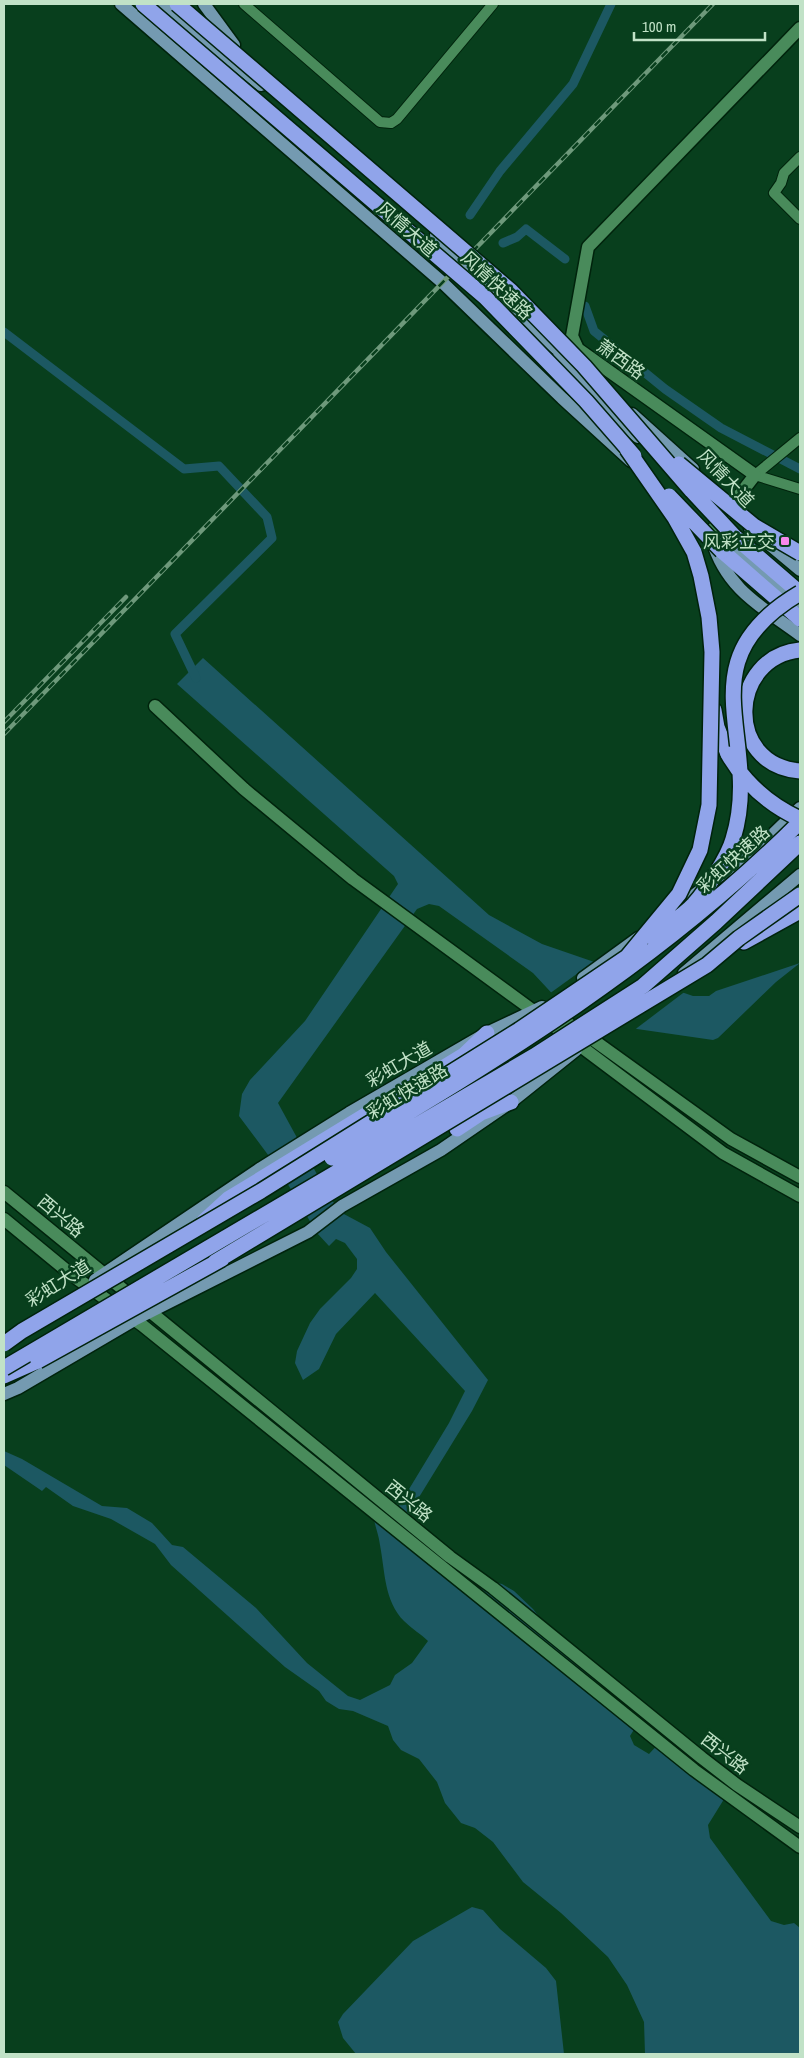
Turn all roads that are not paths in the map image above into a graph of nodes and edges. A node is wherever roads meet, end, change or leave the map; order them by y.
1 (120, 4) edge
2 (143, 4) edge
3 (162, 4) edge
4 (177, 4) edge
5 (182, 4) edge
6 (187, 4) edge
7 (204, 4) edge
8 (244, 4) edge
9 (493, 4) edge
10 (199, 23) junction
11 (800, 28) edge
12 (234, 45) junction
13 (276, 98) junction
14 (800, 157) edge
15 (800, 219) edge
16 (584, 366) junction
17 (800, 438) edge
18 (627, 449) junction
19 (755, 475) junction
20 (800, 489) edge
21 (728, 510) junction
22 (710, 533) junction
23 (800, 553) edge
24 (800, 570) edge
25 (800, 593) edge
26 (800, 604) edge
27 (800, 619) edge
28 (800, 634) edge
29 (800, 650) edge
30 (712, 701) junction
31 (155, 706) dead end
32 (800, 770) edge
33 (800, 808) edge
34 (800, 820) edge
35 (800, 843) edge
36 (800, 875) edge
37 (800, 895) edge
38 (800, 911) edge
39 (627, 957) junction
40 (707, 965) junction
41 (542, 1007) junction
42 (487, 1033) junction
43 (592, 1039) junction
44 (581, 1046) junction
45 (511, 1102) junction
46 (800, 1177) edge
47 (4, 1192) edge
48 (800, 1196) edge
49 (4, 1219) edge
50 (195, 1228) junction
51 (215, 1262) junction
52 (104, 1275) junction
53 (86, 1286) junction
54 (134, 1320) junction
55 (4, 1336) edge
56 (4, 1344) edge
57 (4, 1353) edge
58 (4, 1368) edge
59 (4, 1376) edge
60 (4, 1394) edge
61 (800, 1827) edge
62 (800, 1847) edge

1 - 22 main road, 风情大道
2 - 18 highway, 风情快速路, bridge
3 - 13 main road
4 - 10 highway, 风情快速路, bridge
5 - 10 highway, bridge
6 - 12 main road, 风情大道
7 - 12 main road
8 - 9 street
10 - 16 highway, 风情快速路, bridge
11 - 19 main road, 萧西路
12 - 13 main road, 风情大道
13 - 21 main road, 风情大道
14 - 15 street
16 - 23 highway, bridge
16 - 25 highway, 风情快速路, bridge
17 - 19 street
18 - 27 highway, 风情快速路, bridge
18 - 30 highway, bridge
19 - 20 street
19 - 21 main road
21 - 22 main road
21 - 24 main road, 风情大道
22 - 26 main road, 风情大道
22 - 28 main road
25 - 39 highway, bridge
29 - 32 highway
30 - 34 highway, bridge
30 - 39 highway, bridge
31 - 41 main road
33 - 41 main road, 彩虹大道
34 - 57 highway, 彩虹快速路, bridge
35 - 58 highway, 彩虹快速路, bridge
36 - 43 main road, bridge
37 - 40 highway, bridge
38 - 40 highway, bridge
39 - 50 highway, bridge
40 - 51 highway, bridge
41 - 42 main road, 彩虹大道
41 - 43 main road
41 - 44 main road
42 - 50 highway
42 - 52 main road, 彩虹大道
43 - 44 main road
43 - 46 main road
44 - 45 main road
44 - 48 main road
45 - 51 highway, bridge
45 - 54 main road
47 - 52 main road, 西兴路
49 - 53 main road, 西兴路
50 - 56 highway, bridge
51 - 59 highway, bridge
52 - 53 main road, 彩虹大道
52 - 61 main road, 西兴路
53 - 54 main road, 西兴路
53 - 55 main road, 彩虹大道
54 - 60 main road
54 - 62 main road, 西兴路

